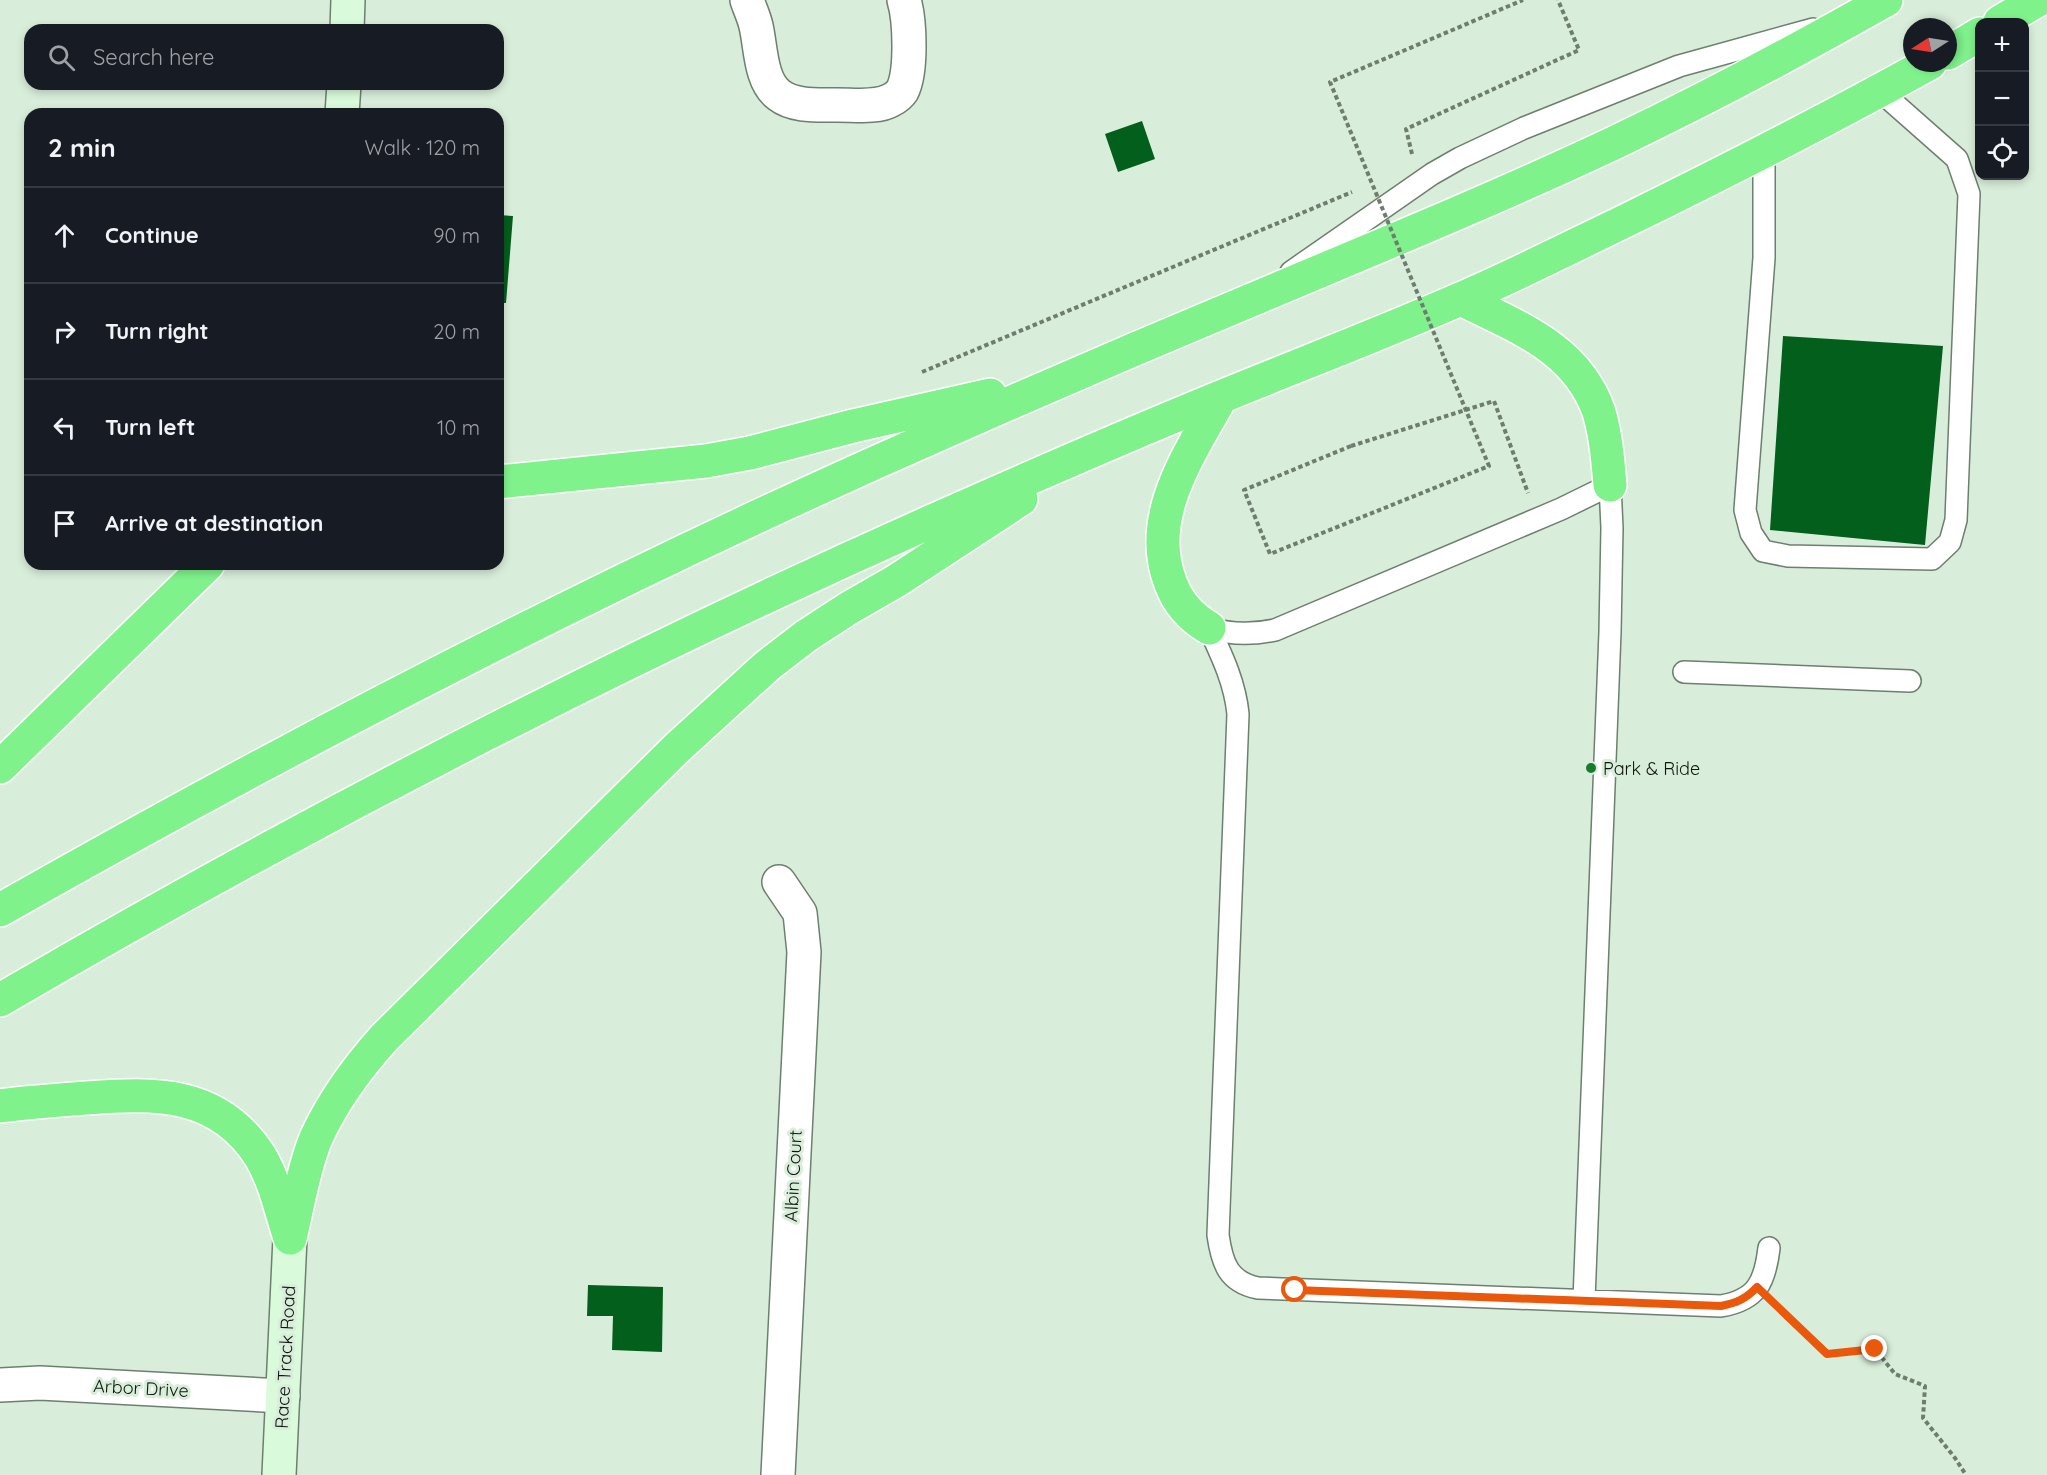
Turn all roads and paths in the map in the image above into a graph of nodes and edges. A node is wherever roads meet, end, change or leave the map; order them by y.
1 (348, 0) edge
2 (747, 0) edge
3 (904, 0) edge
4 (1523, 0) edge
5 (1558, 0) edge
6 (1886, 0) edge
7 (2038, 0) edge
8 (1854, 18) junction
9 (2007, 18) edge
10 (347, 24) edge
11 (1975, 37) edge
12 (1957, 48) edge
13 (1914, 72) edge
14 (344, 90) edge
15 (1880, 91) junction
16 (342, 108) edge
17 (1764, 153) junction
18 (1413, 156) dead end
19 (1382, 179) dead end
20 (1371, 184) dead end
21 (1360, 188) dead end
22 (1461, 299) junction
23 (1250, 300) junction
24 (913, 375) dead end
25 (1068, 378) junction
26 (1221, 397) junction
27 (1100, 448) junction
28 (504, 481) edge
29 (1610, 485) junction
30 (1537, 518) junction
31 (202, 570) edge
32 (1209, 628) junction
33 (1684, 672) dead end
34 (1910, 681) dead end
35 (0, 766) edge
36 (779, 882) dead end
37 (0, 910) edge
38 (0, 1000) edge
39 (0, 1106) edge
40 (290, 1238) junction
41 (1769, 1248) dead end
42 (1757, 1287) junction
43 (1584, 1300) junction
44 (0, 1385) edge
45 (283, 1396) junction
46 (279, 1475) edge
47 (778, 1475) edge
48 (1966, 1475) edge

1 - 10 street
2 - 3 street
4 - 30 path, bridge
5 - 18 path
6 - 8 highway
7 - 9 highway
8 - 23 highway
8 - 23 lane
11 - 12 highway
13 - 15 highway
14 - 16 street
15 - 17 highway
15 - 17 lane
17 - 22 highway
19 - 20 path
21 - 24 path
22 - 26 highway
22 - 29 highway
23 - 25 highway
25 - 28 highway
25 - 37 highway
26 - 27 highway
26 - 32 highway
27 - 38 highway
27 - 40 highway
29 - 30 lane
29 - 43 lane
30 - 32 lane
31 - 35 highway
32 - 43 lane
33 - 34 lane
36 - 47 street, Albin Court
39 - 40 highway
40 - 45 street, Race Track Road
41 - 42 lane
42 - 43 lane
42 - 48 path
44 - 45 street, Arbor Drive
45 - 46 street, Race Track Road

